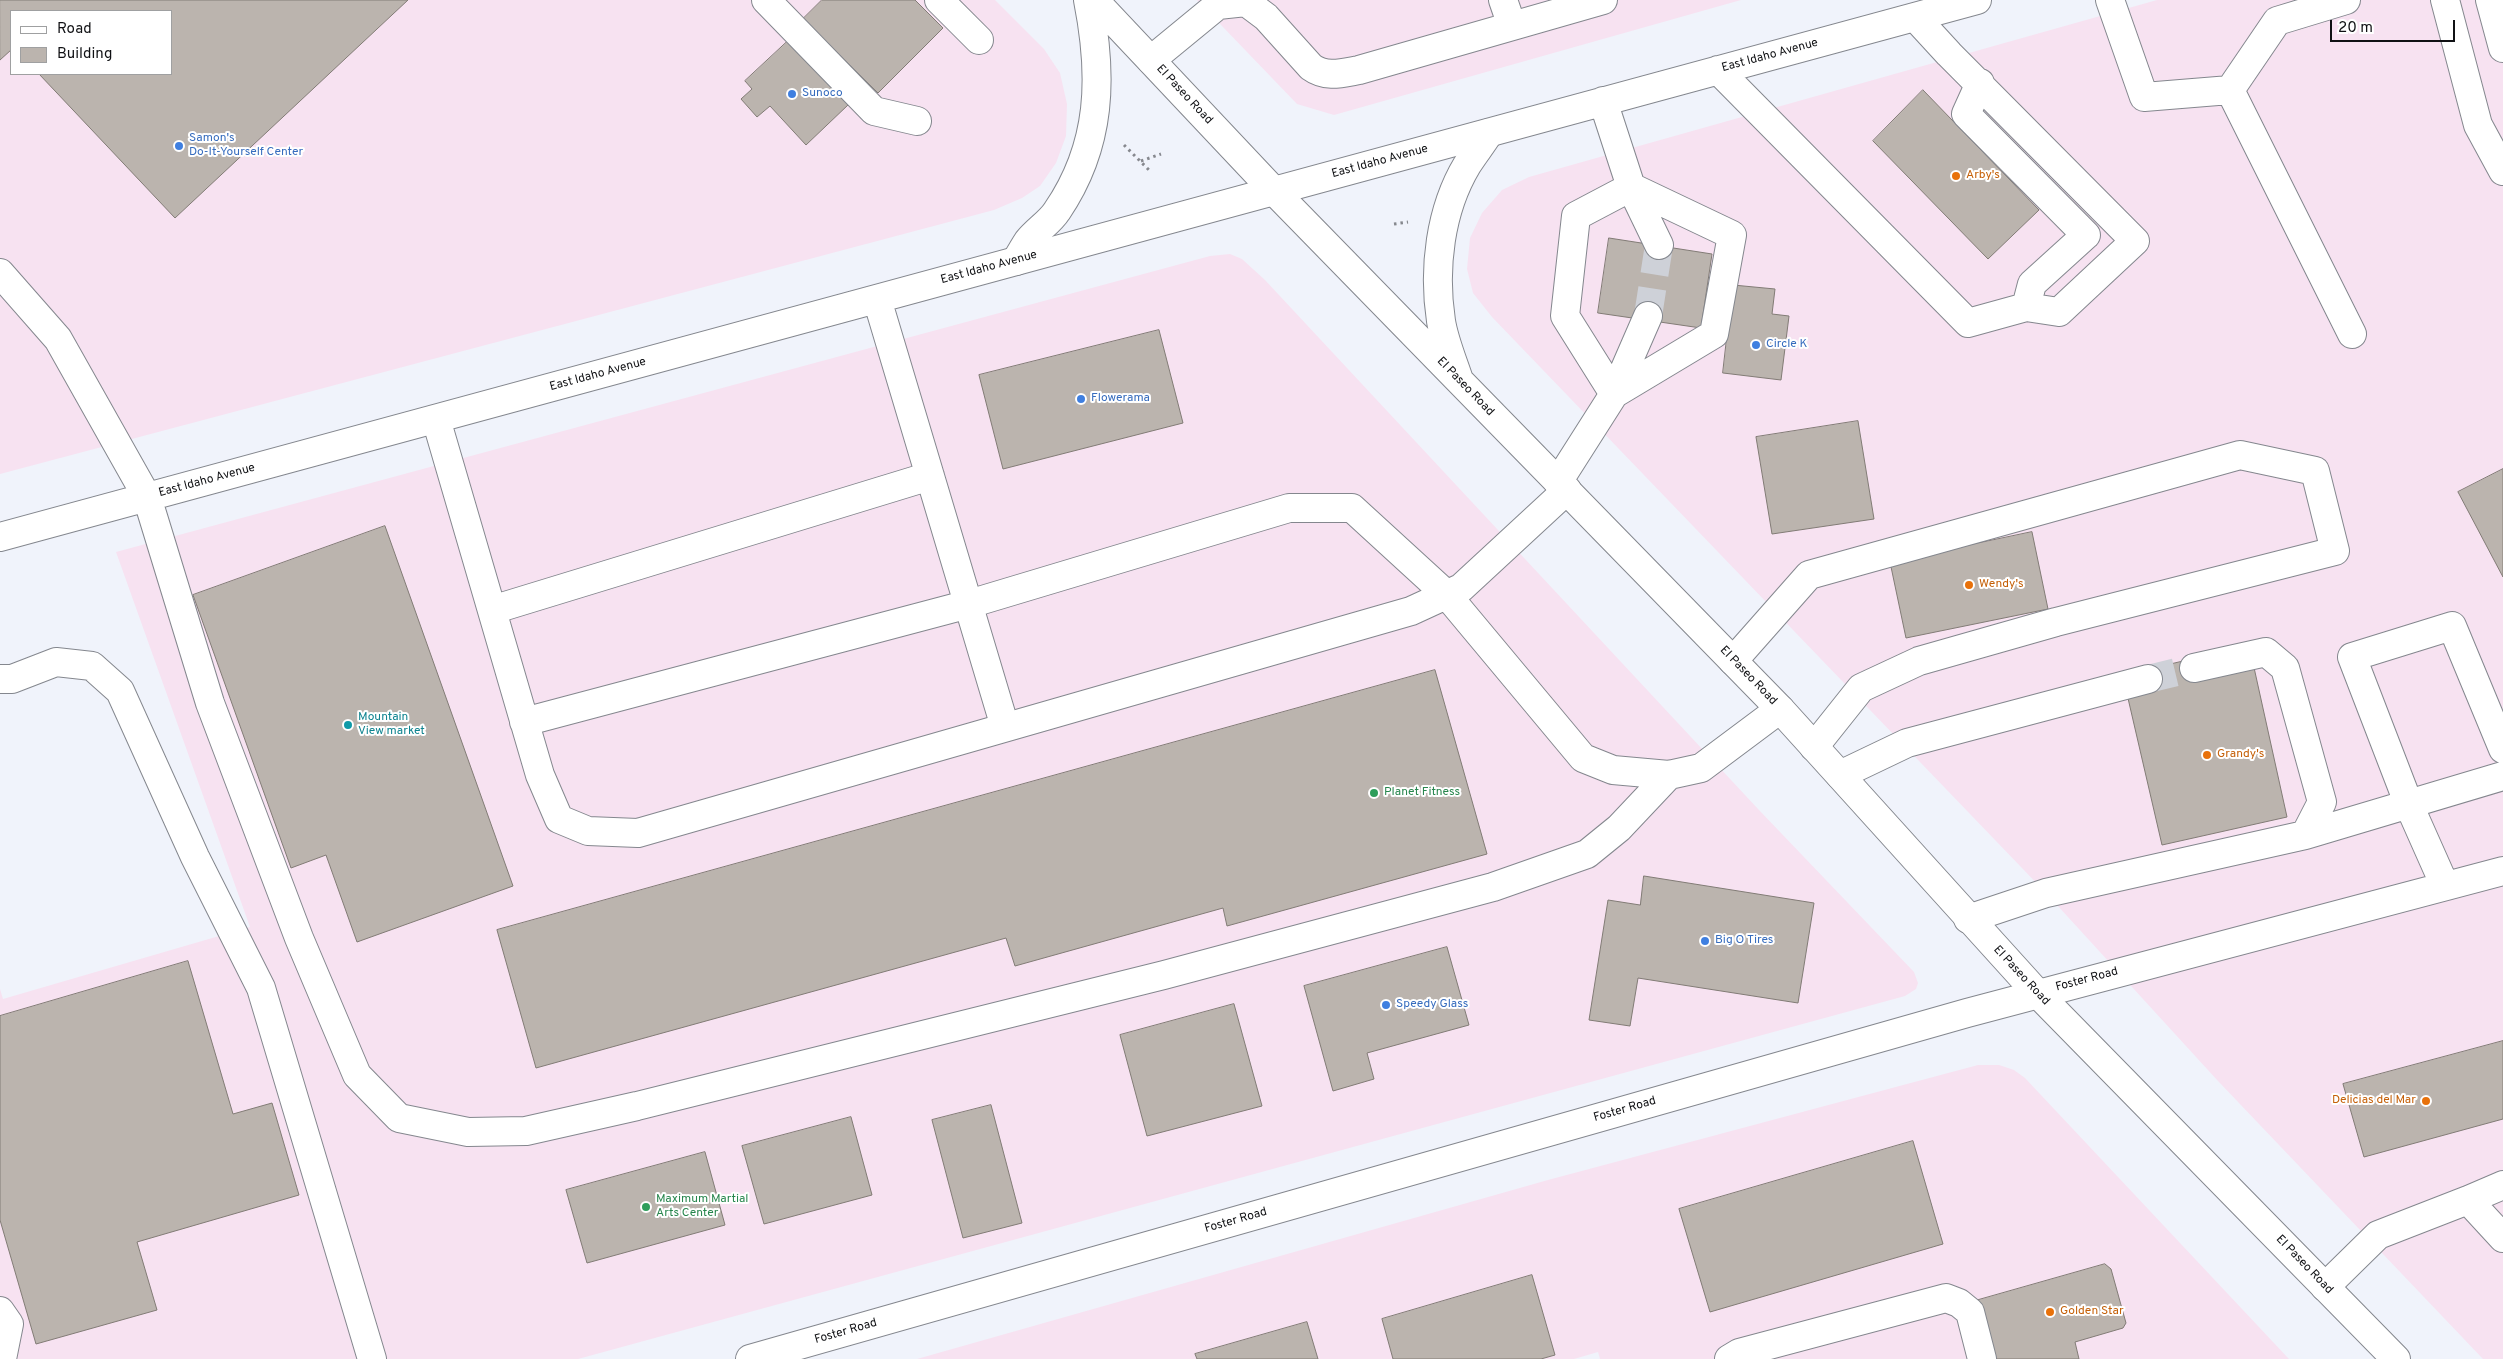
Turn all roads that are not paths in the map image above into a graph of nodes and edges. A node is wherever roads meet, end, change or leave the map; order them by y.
1 (766, 0) edge
2 (939, 0) edge
3 (1088, 0) edge
4 (1094, 0) edge
5 (1503, 0) edge
6 (1604, 0) edge
7 (1978, 0) edge
8 (2110, 0) edge
9 (2346, 0) edge
10 (2445, 0) edge
11 (2490, 0) edge
12 (1222, 2) edge
13 (1946, 4) edge
14 (1915, 17) junction
15 (1512, 26) junction
16 (979, 40) dead end
17 (2503, 48) edge
18 (1151, 60) junction
19 (1718, 70) junction
20 (1980, 83) junction
21 (2230, 90) junction
22 (1603, 101) junction
23 (917, 121) dead end
24 (1489, 133) junction
25 (2503, 171) edge
26 (1631, 187) junction
27 (1274, 191) junction
28 (1659, 245) tunnel mouth
29 (1016, 261) junction
30 (0, 273) edge
31 (876, 299) junction
32 (2026, 307) junction
33 (1648, 316) tunnel mouth
34 (2352, 334) dead end
35 (1459, 380) junction
36 (1614, 394) junction
37 (436, 419) junction
38 (930, 476) junction
39 (1562, 486) junction
40 (148, 496) junction
41 (0, 537) edge
42 (1447, 595) junction
43 (969, 604) junction
44 (492, 610) junction
45 (1733, 661) junction
46 (2194, 668) tunnel mouth
47 (0, 679) edge
48 (2148, 680) tunnel mouth
49 (1780, 709) junction
50 (524, 722) junction
51 (1005, 728) junction
52 (1814, 747) junction
53 (2503, 749) edge
54 (1669, 775) junction
55 (1840, 775) junction
56 (2503, 776) edge
57 (2409, 805) junction
58 (2304, 835) junction
59 (2503, 871) edge
60 (2444, 886) junction
61 (1968, 919) junction
62 (2037, 993) junction
63 (2503, 1185) edge
64 (2468, 1200) junction
65 (2503, 1238) edge
66 (2325, 1287) junction
67 (0, 1311) edge
68 (2, 1359) edge
69 (372, 1359) edge
70 (750, 1359) edge
71 (1729, 1359) edge
72 (1982, 1359) edge
73 (2396, 1359) edge

1 - 23 street
2 - 16 street
3 - 29 street
4 - 18 street, El Paseo Road
5 - 15 street
6 - 15 street
7 - 13 street, East Idaho Avenue
8 - 21 street
9 - 21 street
10 - 25 street
11 - 17 street
12 - 15 street
12 - 18 street
13 - 14 street, East Idaho Avenue
14 - 19 street, East Idaho Avenue
14 - 20 street
18 - 27 street, El Paseo Road
19 - 22 street, East Idaho Avenue
19 - 32 street
20 - 32 street
20 - 32 street
21 - 34 street
22 - 24 street, East Idaho Avenue
22 - 26 street
24 - 27 street, East Idaho Avenue
24 - 35 street
26 - 28 street
26 - 36 street
26 - 36 street
27 - 29 street, East Idaho Avenue
27 - 35 street, El Paseo Road
29 - 31 street, East Idaho Avenue
30 - 40 street
31 - 37 street, East Idaho Avenue
31 - 38 street
33 - 36 street
35 - 39 street, El Paseo Road
36 - 39 street
37 - 40 street, East Idaho Avenue
37 - 44 street
38 - 43 street
38 - 44 street
39 - 42 street
39 - 45 street, El Paseo Road
40 - 41 street, East Idaho Avenue
40 - 54 street
42 - 43 street
42 - 51 street
42 - 54 street
43 - 50 street
43 - 51 street
44 - 50 street
45 - 49 street, El Paseo Road
45 - 52 street
46 - 58 street
47 - 69 street
48 - 55 street
49 - 52 street, El Paseo Road
49 - 54 street
50 - 51 street
52 - 55 street, El Paseo Road
53 - 57 street
55 - 61 street, El Paseo Road
56 - 57 street
57 - 58 street
57 - 60 street
58 - 61 street
59 - 60 street, Foster Road
60 - 62 street, Foster Road
61 - 62 street, El Paseo Road
62 - 66 street, El Paseo Road
62 - 70 street, Foster Road
63 - 64 street
64 - 65 street
64 - 66 street
66 - 73 street, El Paseo Road
67 - 68 street
71 - 72 street

